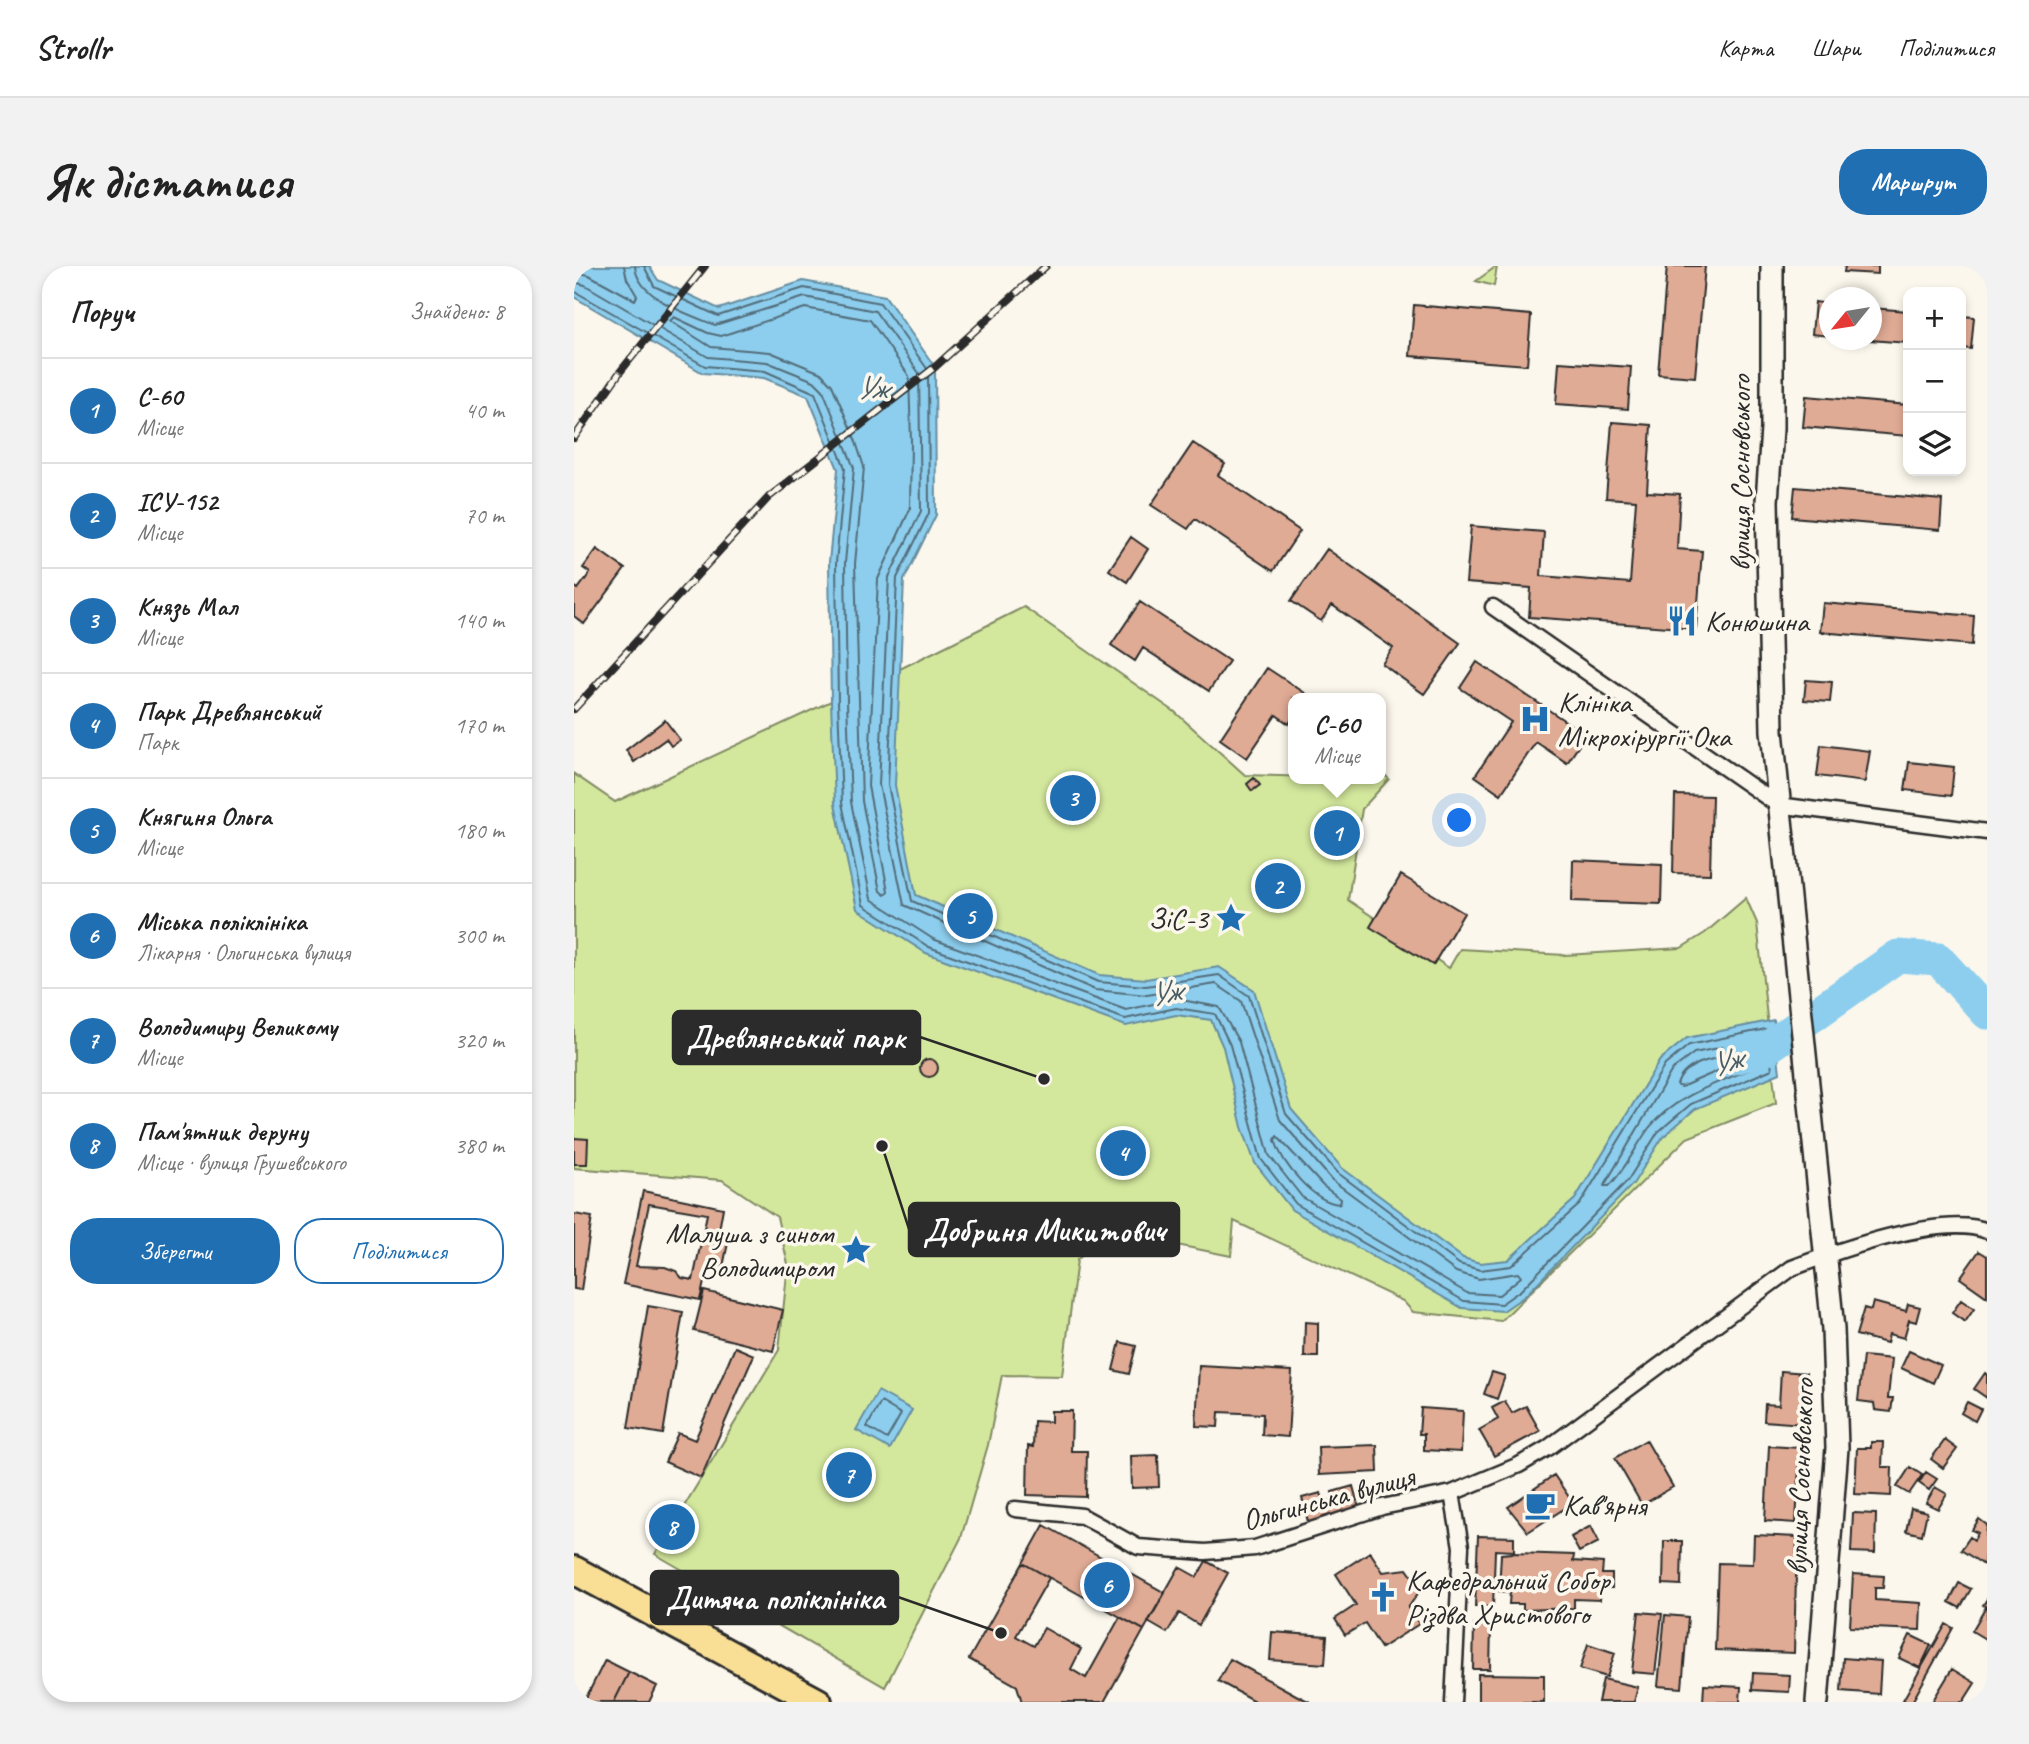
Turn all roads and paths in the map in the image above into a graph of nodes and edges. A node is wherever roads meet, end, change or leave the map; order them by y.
1 (1772, 266) edge
2 (1493, 607) dead end
3 (1778, 805) junction
4 (1987, 832) edge
5 (1987, 1231) edge
6 (1827, 1254) junction
7 (1452, 1493) junction
8 (1015, 1509) dead end
9 (574, 1570) edge
10 (818, 1702) edge
11 (1452, 1702) edge
12 (1818, 1702) edge

1 - 3 street, вулиця Сосновського
2 - 3 street
3 - 4 street
3 - 6 street, вулиця Сосновського
5 - 6 street, Ольгинська вулиця
6 - 7 street, Ольгинська вулиця
6 - 12 street, вулиця Сосновського
7 - 8 street, Ольгинська вулиця
7 - 11 street, Ольгинська вулиця
9 - 10 highway

